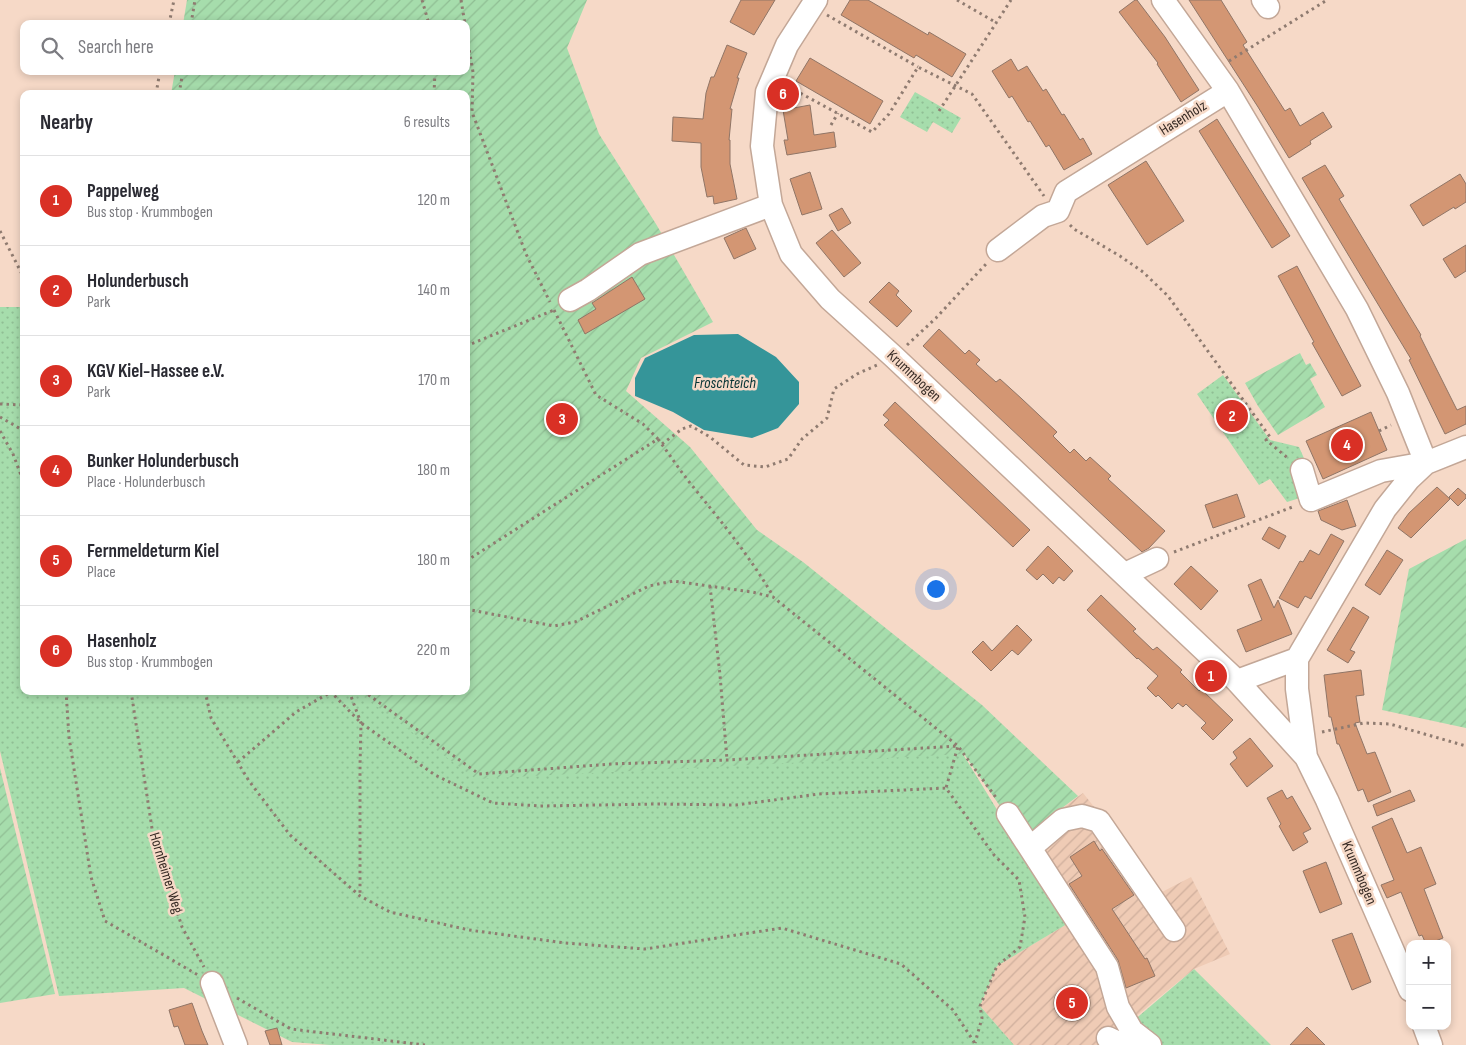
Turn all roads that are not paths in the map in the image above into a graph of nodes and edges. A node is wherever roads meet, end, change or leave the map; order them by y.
1 (1163, 0) edge
2 (814, 3) edge
3 (1228, 91) junction
4 (771, 204) junction
5 (998, 250) road end
6 (562, 305) road end
7 (1466, 447) edge
8 (1426, 463) junction
9 (1302, 470) road end
10 (1157, 559) road end
11 (1124, 574) junction
12 (1298, 659) junction
13 (1237, 681) junction
14 (1305, 747) junction
15 (1008, 814) road end
16 (1030, 848) junction
17 (1174, 930) dead end
18 (212, 983) road end
19 (1408, 985) edge
20 (1425, 1030) edge
21 (236, 1045) edge
22 (1150, 1045) edge
23 (1431, 1045) edge

1 - 3 street
2 - 4 street, Krummbogen
3 - 5 street, Hasenholz
3 - 8 street
4 - 6 street
4 - 11 street, Krummbogen
7 - 8 street
8 - 9 street
8 - 12 street
10 - 11 street
11 - 13 street, Krummbogen
12 - 13 street
12 - 14 street, Krummbogen
13 - 14 street, Krummbogen
14 - 19 street, Krummbogen
15 - 16 street
16 - 17 street
16 - 22 street
18 - 21 street
20 - 23 street

